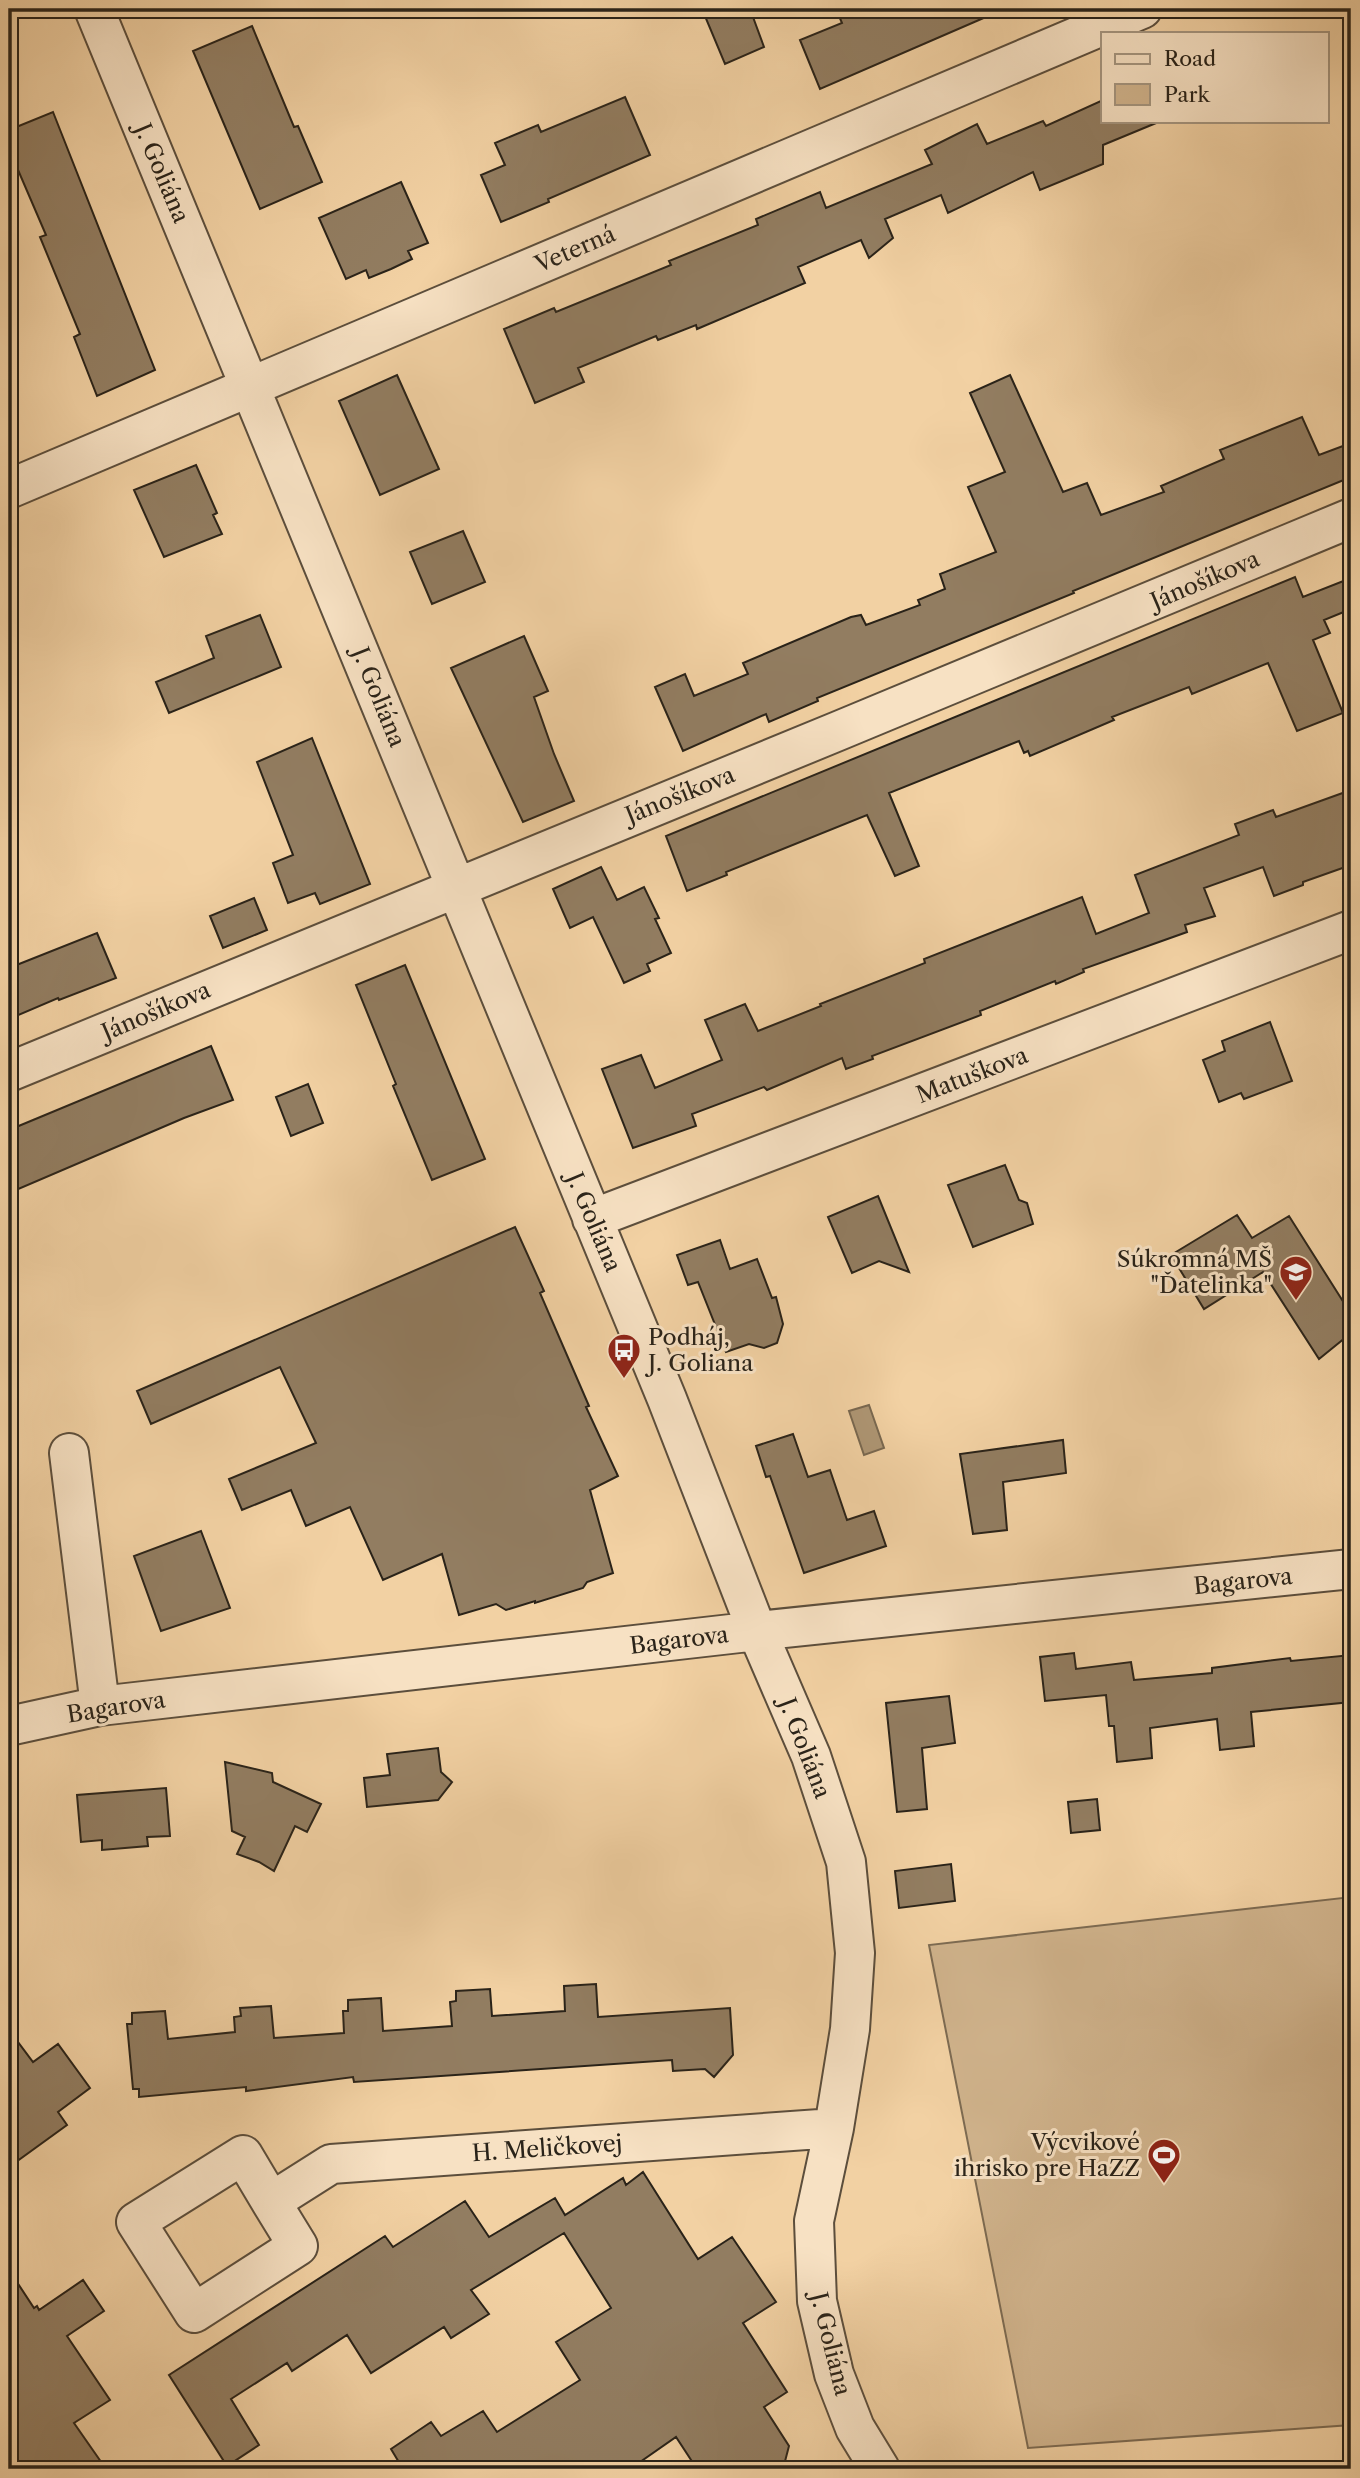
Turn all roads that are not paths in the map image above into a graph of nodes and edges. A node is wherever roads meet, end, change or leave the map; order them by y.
1 (94, 9) edge
2 (1142, 9) edge
3 (251, 386) junction
4 (9, 489) edge
5 (1351, 518) edge
6 (457, 886) junction
7 (1351, 930) edge
8 (9, 1072) edge
9 (592, 1219) junction
10 (69, 1453) dead end
11 (1351, 1569) edge
12 (757, 1631) junction
13 (100, 1706) junction
14 (9, 1726) edge
15 (834, 2128) junction
16 (271, 2202) dead end
17 (880, 2469) edge

1 - 3 street, J. Goliána
2 - 3 street, Veterná
3 - 4 street, Veterná
3 - 6 street, J. Goliána
5 - 6 street, Jánošíkova
6 - 8 street, Jánošíkova
6 - 9 street, J. Goliána
7 - 9 street, Matuškova
9 - 12 street, J. Goliána
10 - 13 street
11 - 12 street, Bagarova
12 - 13 street, Bagarova
12 - 15 street, J. Goliána
13 - 14 street, Bagarova
15 - 16 street, H. Meličkovej
15 - 17 street, J. Goliána

